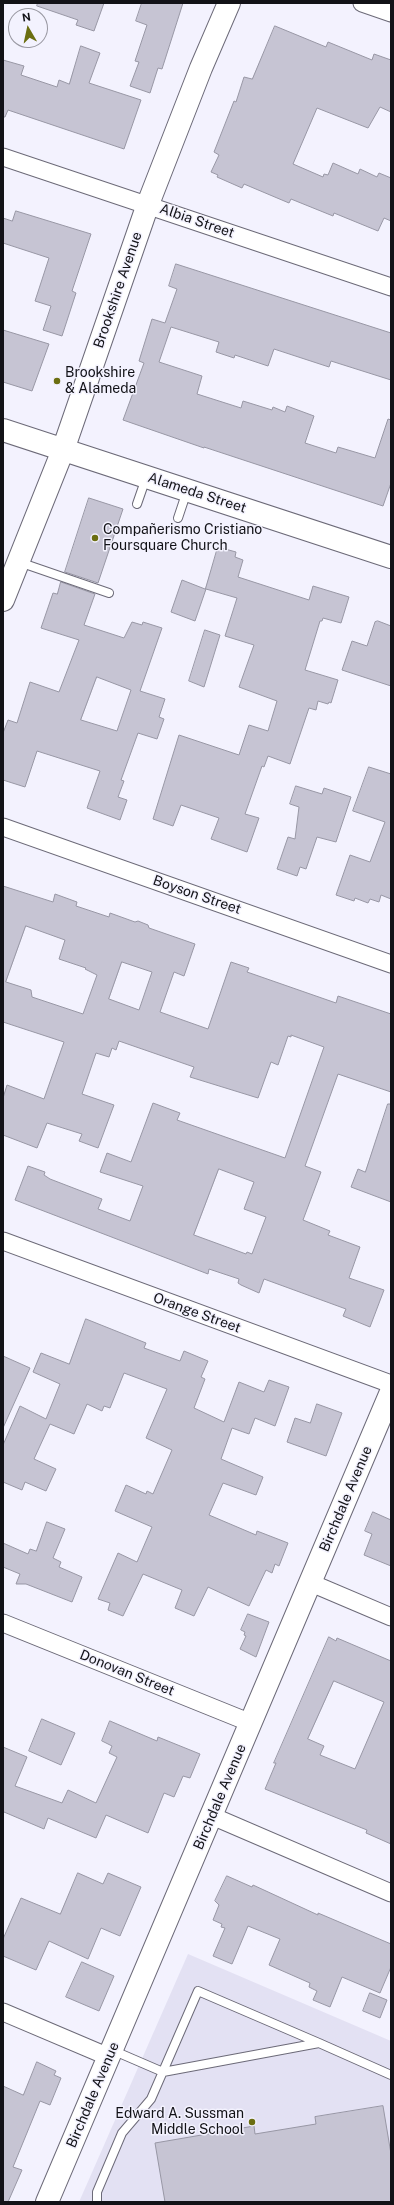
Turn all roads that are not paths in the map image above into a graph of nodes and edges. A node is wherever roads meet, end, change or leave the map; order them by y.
1 (229, 3) edge
2 (362, 3) edge
3 (391, 12) edge
4 (3, 157) edge
5 (148, 204) junction
6 (391, 287) edge
7 (3, 430) edge
8 (63, 450) junction
9 (146, 477) junction
10 (187, 490) junction
11 (137, 504) dead end
12 (178, 518) dead end
13 (391, 557) edge
14 (18, 562) junction
15 (109, 593) dead end
16 (3, 600) edge
17 (3, 827) edge
18 (391, 964) edge
19 (3, 1241) edge
20 (391, 1384) edge
21 (391, 1392) edge
22 (311, 1583) junction
23 (391, 1616) edge
24 (3, 1624) edge
25 (251, 1723) junction
26 (212, 1816) junction
27 (391, 1893) edge
28 (3, 2012) edge
29 (319, 2043) junction
30 (110, 2054) junction
31 (163, 2072) junction
32 (391, 2075) edge
33 (47, 2202) edge
34 (97, 2202) edge

1 - 5 street, Brookshire Avenue
2 - 3 street
4 - 5 street, Albia Street
5 - 6 street, Albia Street
5 - 8 street, Brookshire Avenue
7 - 8 street, Alameda Street
8 - 9 street, Alameda Street
8 - 14 street, Brookshire Avenue
9 - 10 street, Alameda Street
9 - 11 lane
10 - 12 lane
10 - 13 street, Alameda Street
14 - 15 lane
14 - 16 street, Brookshire Avenue
17 - 18 street, Boyson Street
19 - 20 street, Orange Street
21 - 22 street, Birchdale Avenue
22 - 23 street
22 - 25 street, Birchdale Avenue
24 - 25 street, Donovan Street
25 - 26 street, Birchdale Avenue
26 - 27 street
26 - 30 street, Birchdale Avenue
28 - 30 street
29 - 31 lane
29 - 31 lane
29 - 32 lane
30 - 31 lane
30 - 33 street, Birchdale Avenue
31 - 34 lane

